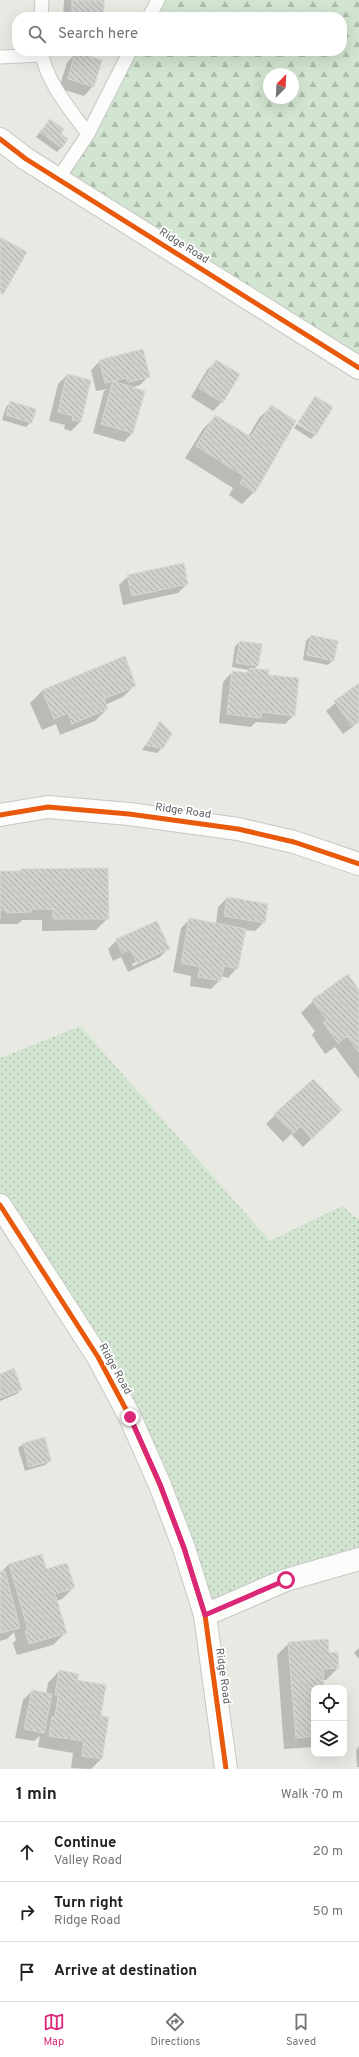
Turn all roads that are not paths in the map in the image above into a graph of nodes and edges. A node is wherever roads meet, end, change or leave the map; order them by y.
1 (42, 0) edge
2 (158, 0) edge
3 (41, 12) edge
4 (152, 12) edge
5 (12, 56) edge
6 (42, 56) edge
7 (127, 56) edge
8 (0, 57) edge
9 (88, 134) junction
10 (0, 138) edge
11 (58, 179) junction
12 (359, 368) edge
13 (0, 815) edge
14 (359, 864) edge
15 (0, 1205) edge
16 (359, 1559) edge
17 (205, 1615) junction
18 (226, 1769) edge

1 - 3 lane
2 - 4 lane
5 - 8 lane
6 - 9 lane
7 - 9 lane
9 - 11 lane
10 - 11 street, Ridge Road
11 - 12 street, Ridge Road
13 - 14 street, Ridge Road
15 - 17 street, Ridge Road
16 - 17 street
17 - 18 street, Ridge Road

